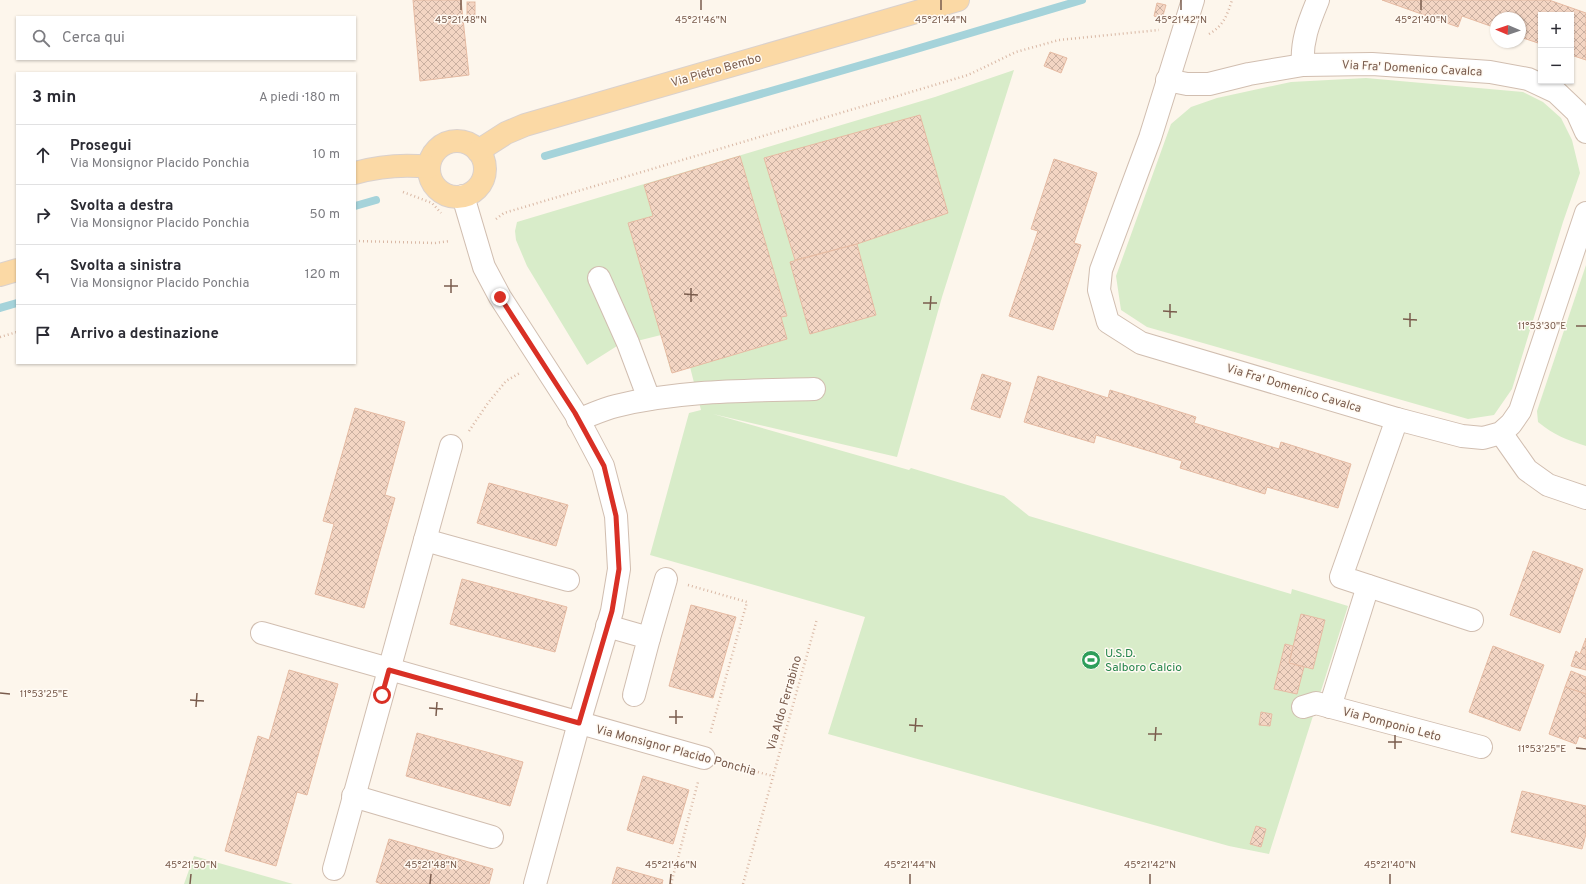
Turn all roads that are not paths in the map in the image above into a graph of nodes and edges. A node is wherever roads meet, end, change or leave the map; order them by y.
1 (958, 0) edge
2 (1193, 0) edge
3 (1318, 0) edge
4 (1303, 65) junction
5 (1167, 80) junction
6 (1586, 132) edge
7 (478, 151) junction
8 (429, 167) junction
9 (356, 173) edge
10 (463, 196) junction
11 (1586, 213) edge
12 (16, 270) edge
13 (0, 275) edge
14 (599, 278) dead end
15 (814, 389) dead end
16 (649, 399) junction
17 (1397, 419) junction
18 (578, 420) junction
19 (1500, 433) junction
20 (451, 446) road end
21 (1586, 498) edge
22 (425, 540) junction
23 (666, 579) road end
24 (568, 580) dead end
25 (1368, 586) junction
26 (1472, 620) dead end
27 (607, 626) junction
28 (262, 633) dead end
29 (649, 638) junction
30 (389, 670) junction
31 (634, 695) dead end
32 (1303, 707) dead end
33 (1330, 707) junction
34 (579, 723) junction
35 (1481, 747) dead end
36 (704, 758) road end
37 (354, 796) junction
38 (492, 837) dead end
39 (334, 868) dead end
40 (535, 884) edge

1 - 7 main road, Via Pietro Bembo
2 - 5 street, Via Fra' Domenico Cavalca
3 - 4 street
4 - 5 street, Via Fra' Domenico Cavalca
4 - 6 street, Via Fra' Domenico Cavalca
5 - 17 street, Via Fra' Domenico Cavalca
7 - 8 main road
7 - 10 main road
8 - 9 main road
8 - 10 main road
10 - 18 street, Via Monsignor Placido Ponchia
11 - 19 street, Via Fra' Domenico Cavalca
12 - 13 main road
14 - 16 street
15 - 16 street
16 - 18 street
17 - 19 street, Via Fra' Domenico Cavalca
17 - 25 street
18 - 27 street, Via Monsignor Placido Ponchia
19 - 21 street
20 - 22 street
22 - 24 street
22 - 30 street
23 - 29 street
25 - 26 street
25 - 33 street
27 - 29 street
27 - 34 street, Via Monsignor Placido Ponchia
28 - 30 street, Via Monsignor Placido Ponchia
29 - 31 street
30 - 34 street, Via Monsignor Placido Ponchia
30 - 37 street
32 - 33 street, Via Pomponio Leto
33 - 35 street, Via Pomponio Leto
34 - 36 street, Via Monsignor Placido Ponchia
34 - 40 street, Via Monsignor Placido Ponchia
37 - 38 street
37 - 39 street

